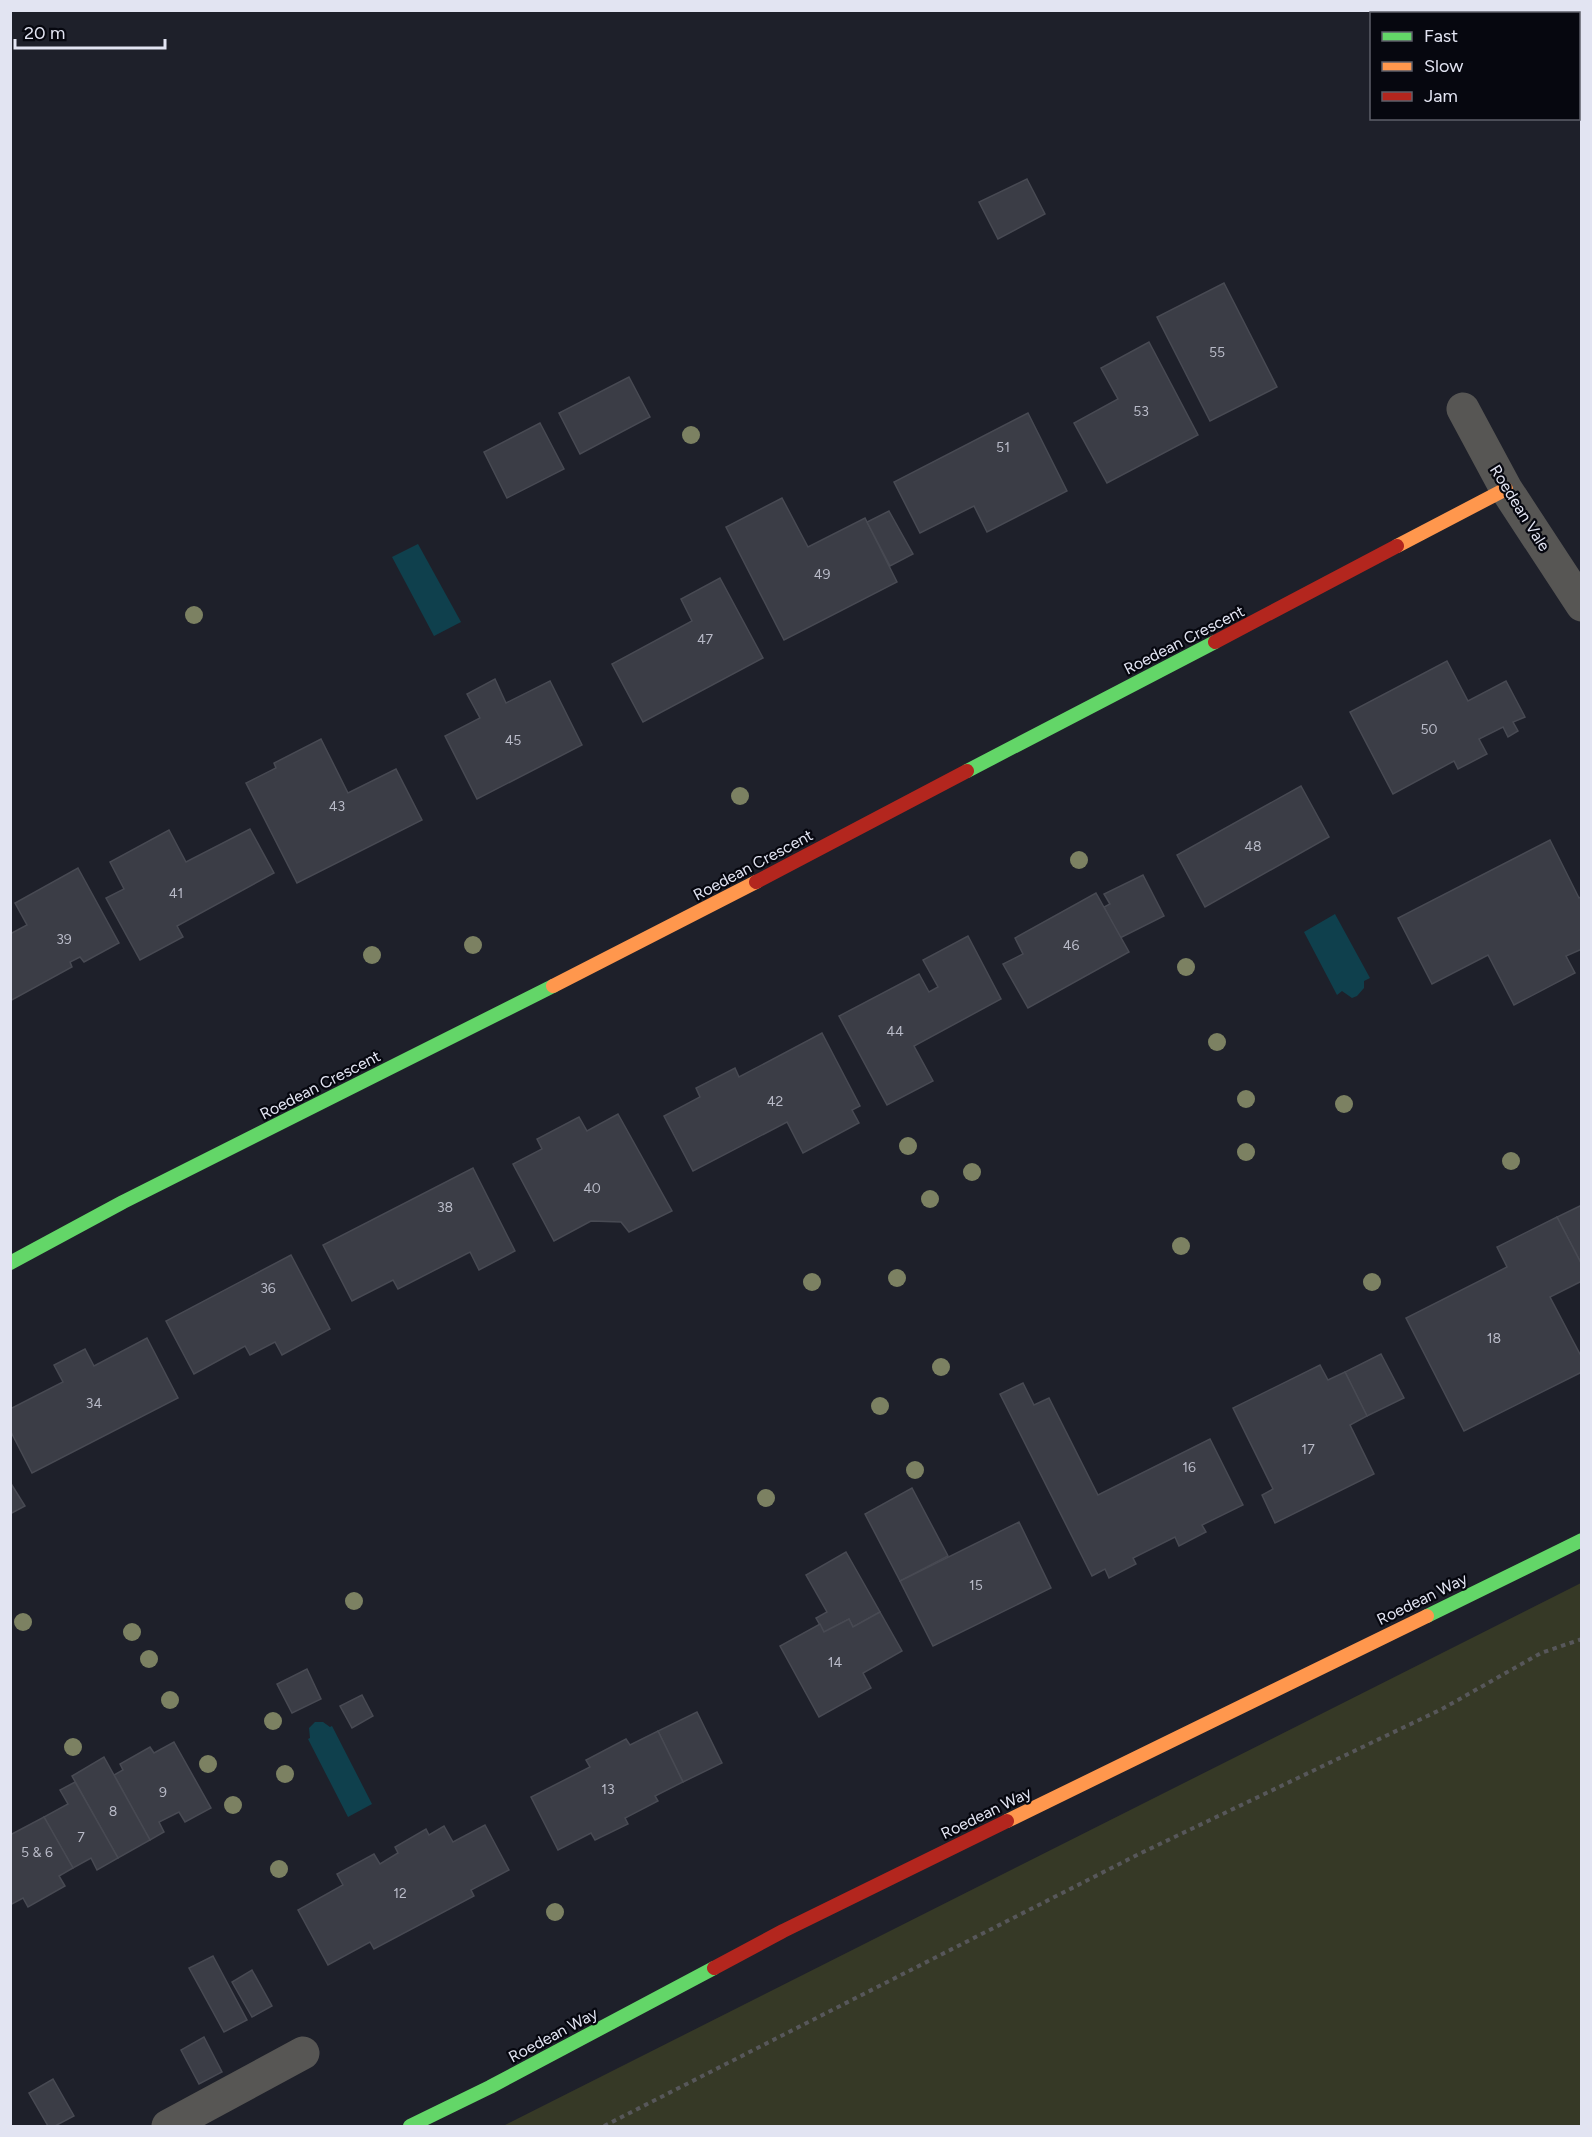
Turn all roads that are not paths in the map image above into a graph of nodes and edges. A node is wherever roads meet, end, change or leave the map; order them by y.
1 (1463, 409) dead end
2 (1506, 489) junction
3 (1581, 606) edge
4 (10, 1263) edge
5 (1581, 1540) edge
6 (303, 2053) dead end
7 (168, 2127) edge
8 (410, 2127) edge

1 - 2 street, Roedean Vale
2 - 3 street, Roedean Vale
2 - 4 street, Roedean Crescent
5 - 8 street, Roedean Way
6 - 7 street

